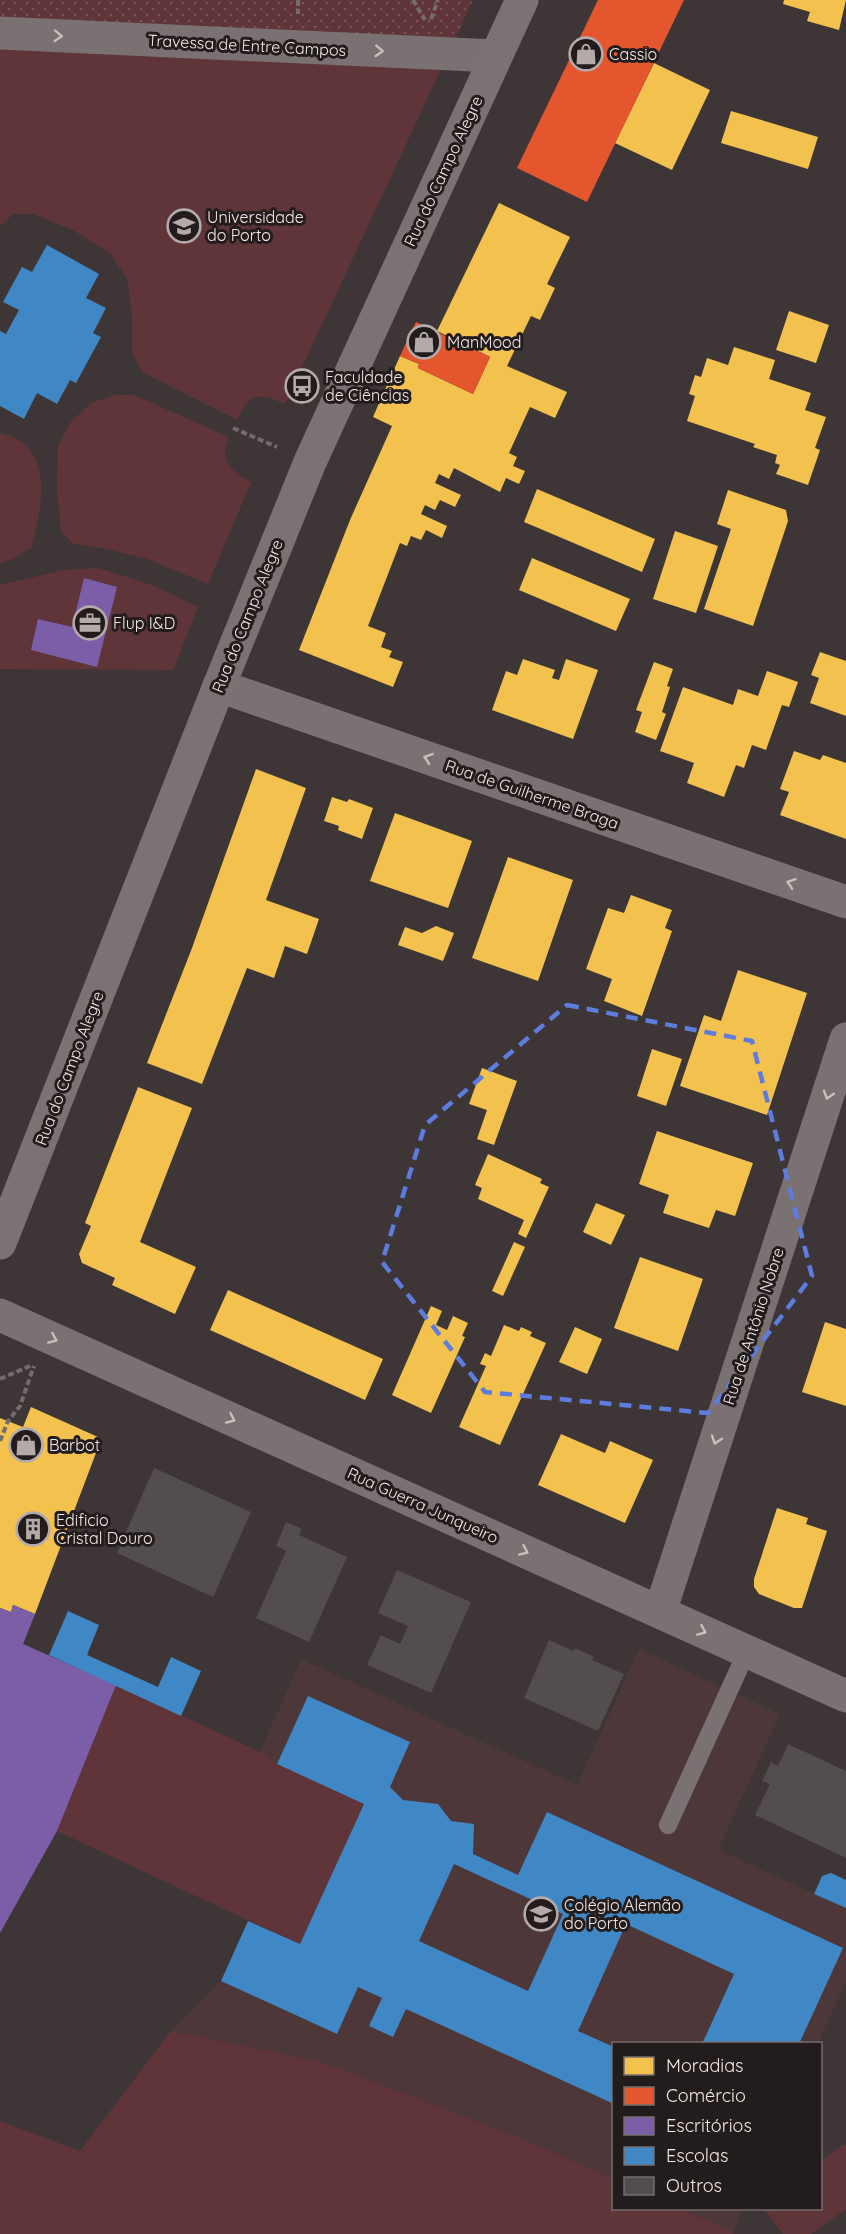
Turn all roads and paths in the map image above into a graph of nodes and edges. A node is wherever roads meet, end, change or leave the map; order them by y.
1 (413, 0) edge
2 (438, 0) edge
3 (522, 0) edge
4 (0, 33) edge
5 (495, 56) junction
6 (233, 428) dead end
7 (277, 447) dead end
8 (219, 687) junction
9 (846, 902) edge
10 (846, 1039) edge
11 (0, 1243) edge
12 (0, 1315) edge
13 (0, 1379) edge
14 (0, 1441) edge
15 (660, 1612) junction
16 (747, 1651) junction
17 (846, 1696) edge
18 (668, 1825) dead end

1 - 2 path
3 - 5 main road, Rua do Campo Alegre
4 -> 5 street, Travessa de Entre Campos
5 - 8 main road, Rua do Campo Alegre
6 - 7 path
9 -> 8 street, Rua de Guilherme Braga
8 - 11 main road, Rua do Campo Alegre
10 -> 15 street, Rua de António Nobre
12 -> 15 street, Rua Guerra Junqueiro
13 - 14 path
15 -> 16 street, Rua Guerra Junqueiro
16 - 17 street, Rua Guerra Junqueiro
16 - 18 lane

